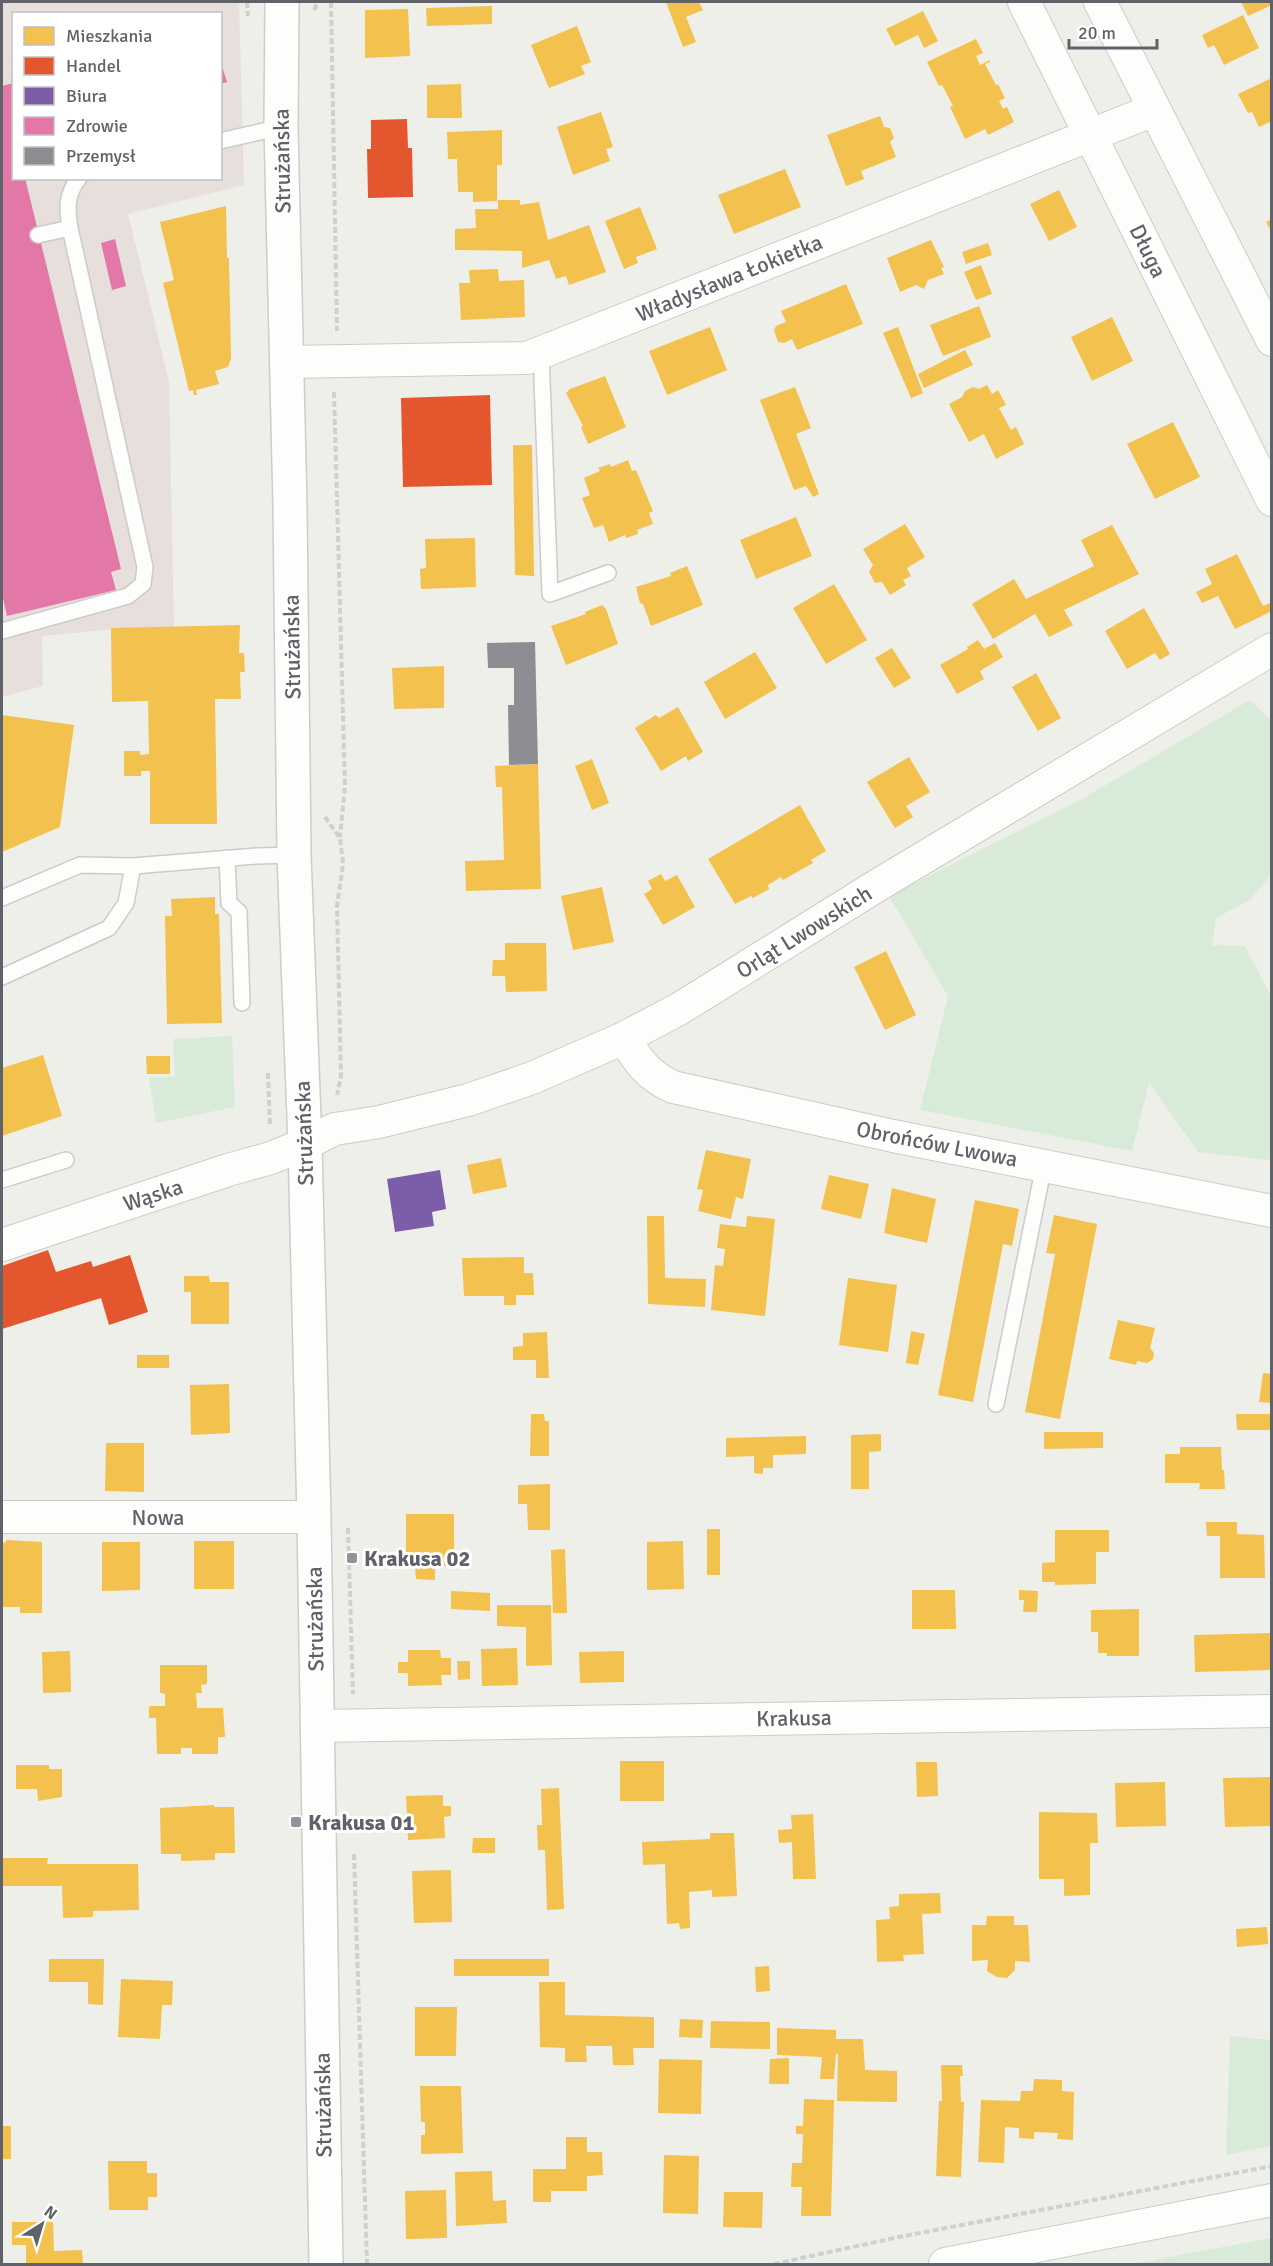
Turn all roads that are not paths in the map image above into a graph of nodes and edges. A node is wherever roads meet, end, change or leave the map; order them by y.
1 (282, 2) edge
2 (1024, 2) edge
3 (1100, 2) edge
4 (1154, 110) junction
5 (281, 127) junction
6 (1091, 134) junction
7 (222, 141) edge
8 (78, 180) edge
9 (70, 228) junction
10 (38, 235) dead end
11 (1272, 340) edge
12 (541, 353) junction
13 (287, 362) junction
14 (1272, 500) edge
15 (608, 573) dead end
16 (2, 631) edge
17 (1272, 649) edge
18 (294, 855) junction
19 (227, 858) junction
20 (133, 866) junction
21 (2, 898) edge
22 (2, 977) edge
23 (242, 1003) dead end
24 (624, 1038) junction
25 (305, 1144) junction
26 (66, 1160) dead end
27 (1044, 1165) junction
28 (2, 1180) edge
29 (1272, 1211) edge
30 (2, 1245) edge
31 (996, 1404) dead end
32 (2, 1517) edge
33 (314, 1517) junction
34 (1272, 1711) edge
35 (317, 1726) junction
36 (1272, 2200) edge
37 (326, 2265) edge
38 (945, 2265) edge

1 - 5 main road, Strużańska
2 - 6 street, Długa
3 - 4 street
4 - 6 street, Władysława Łokietka
4 - 11 street
5 - 7 lane
5 - 13 main road, Strużańska
6 - 12 street, Władysława Łokietka
6 - 14 street, Długa
8 - 9 lane
9 - 10 lane
9 - 16 lane
12 - 13 street, Władysława Łokietka
12 - 15 lane
13 - 18 main road, Strużańska
17 - 24 street, Orląt Lwowskich
18 - 19 lane
18 - 25 main road, Strużańska
19 - 20 lane
19 - 23 lane
20 - 21 lane
20 - 22 lane
24 - 25 street, Orląt Lwowskich
24 - 27 street, Obrońców Lwowa
25 - 30 street, Wąska
25 - 33 main road, Strużańska
26 - 28 lane
27 - 29 street, Obrońców Lwowa
27 - 31 lane
32 - 33 street, Nowa
33 - 35 main road, Strużańska
34 - 35 street, Krakusa
35 - 37 main road, Strużańska
36 - 38 street

